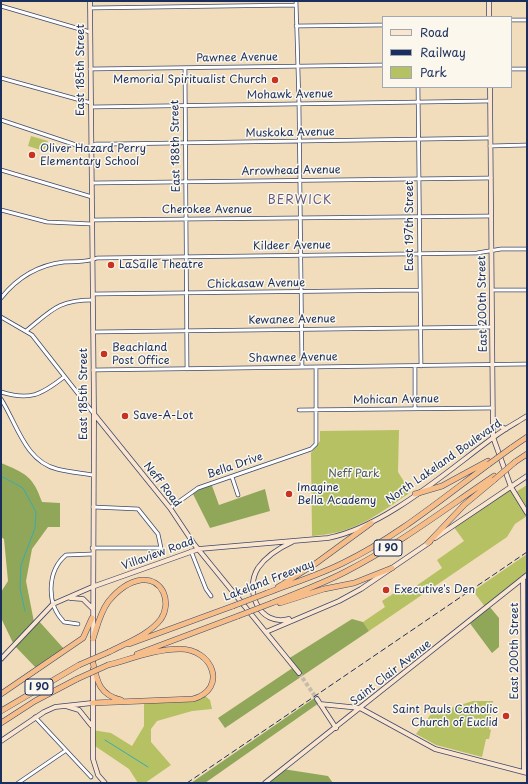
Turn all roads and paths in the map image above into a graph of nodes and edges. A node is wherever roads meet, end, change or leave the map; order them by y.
1 (90, 1) edge
2 (296, 1) edge
3 (489, 1) edge
4 (296, 5) junction
5 (1, 6) edge
6 (90, 8) junction
7 (489, 16) edge
8 (512, 20) edge
9 (527, 20) edge
10 (382, 25) edge
11 (296, 26) junction
12 (90, 32) junction
13 (382, 65) edge
14 (298, 66) junction
15 (185, 68) junction
16 (90, 69) junction
17 (512, 69) edge
18 (527, 69) edge
19 (1, 78) edge
20 (418, 88) edge
21 (490, 88) edge
22 (490, 101) junction
23 (418, 102) junction
24 (299, 104) junction
25 (90, 105) junction
26 (185, 105) junction
27 (1, 120) edge
28 (490, 138) junction
29 (418, 140) junction
30 (299, 141) junction
31 (186, 143) junction
32 (527, 145) edge
33 (91, 146) junction
34 (490, 146) junction
35 (1, 170) edge
36 (491, 178) junction
37 (419, 179) junction
38 (300, 180) junction
39 (186, 182) junction
40 (92, 183) junction
41 (92, 197) junction
42 (1, 210) edge
43 (419, 216) junction
44 (491, 216) junction
45 (300, 218) junction
46 (186, 219) junction
47 (92, 222) junction
48 (527, 249) edge
49 (491, 252) junction
50 (420, 254) junction
51 (301, 255) junction
52 (186, 257) junction
53 (92, 260) junction
54 (420, 290) junction
55 (492, 290) junction
56 (527, 290) edge
57 (301, 292) junction
58 (92, 294) junction
59 (187, 294) junction
60 (1, 298) edge
61 (93, 300) junction
62 (1, 317) edge
63 (492, 327) junction
64 (420, 328) junction
65 (302, 329) junction
66 (26, 331) junction
67 (187, 331) junction
68 (93, 332) junction
69 (527, 364) edge
70 (492, 365) junction
71 (415, 366) junction
72 (421, 366) junction
73 (302, 367) junction
74 (316, 367) junction
75 (187, 369) junction
76 (93, 370) junction
77 (64, 377) junction
78 (1, 392) edge
79 (1, 399) edge
80 (493, 408) junction
81 (415, 409) junction
82 (299, 410) dead end
83 (316, 410) junction
84 (94, 414) junction
85 (527, 416) edge
86 (493, 423) junction
87 (506, 429) junction
88 (494, 437) junction
89 (527, 437) edge
90 (527, 454) edge
91 (489, 462) junction
92 (93, 475) junction
93 (527, 476) edge
94 (232, 477) junction
95 (494, 478) junction
96 (511, 487) junction
97 (415, 494) junction
98 (238, 495) dead end
99 (93, 507) junction
100 (170, 508) junction
101 (527, 513) edge
102 (371, 523) junction
103 (296, 540) junction
104 (428, 542) junction
105 (92, 548) junction
106 (199, 549) junction
107 (191, 551) junction
108 (92, 554) junction
109 (392, 568) junction
110 (525, 577) edge
111 (92, 587) junction
112 (274, 590) junction
113 (211, 596) dead end
114 (65, 598) junction
115 (54, 604) junction
116 (273, 604) junction
117 (92, 608) junction
118 (300, 617) junction
119 (92, 618) junction
120 (78, 624) dead end
121 (266, 632) junction
122 (93, 639) junction
123 (109, 652) junction
124 (1, 659) edge
125 (93, 663) junction
126 (108, 665) junction
127 (299, 673) tunnel mouth
128 (1, 694) edge
129 (317, 699) tunnel mouth
130 (128, 702) junction
131 (92, 703) junction
132 (320, 704) junction
133 (62, 705) junction
134 (360, 708) junction
135 (1, 711) edge
136 (35, 718) junction
137 (1, 723) edge
138 (92, 726) junction
139 (336, 728) junction
140 (1, 741) edge
141 (65, 751) junction
142 (526, 773) edge
143 (91, 777) dead end
144 (18, 783) edge
145 (105, 783) edge
146 (265, 783) edge

1 - 6 street, East 185th Street
2 - 4 street
3 - 7 street
4 - 6 street
4 - 11 street
5 - 12 street
6 - 12 street, East 185th Street
8 - 9 street
10 - 11 street
11 - 14 street
12 - 16 street, East 185th Street
13 - 14 street, Pawnee Avenue
14 - 15 street, Pawnee Avenue
14 - 24 street
15 - 16 street, Pawnee Avenue
15 - 26 street, East 188th Street
16 - 25 street, East 185th Street
17 - 18 street
19 - 25 street, Mohawk Avenue
20 - 23 street, East 197th Street
21 - 22 street, East 200th Street
22 - 23 street, Mohawk Avenue
22 - 28 street, East 200th Street
23 - 24 street, Mohawk Avenue
23 - 29 street, East 197th Street
24 - 26 street, Mohawk Avenue
24 - 30 street
25 - 26 street, Mohawk Avenue
25 - 33 street, East 185th Street
26 - 31 street, East 188th Street
27 - 33 street, Muskoka Avenue
28 - 29 street, Muskoka Avenue
28 - 34 street, East 200th Street
29 - 30 street, Muskoka Avenue
29 - 37 street, East 197th Street
30 - 31 street, Muskoka Avenue
30 - 38 street
31 - 33 street, Muskoka Avenue
31 - 39 street, East 188th Street
32 - 34 street
33 - 40 street, East 185th Street
34 - 36 street, East 200th Street
35 - 41 street
36 - 37 street, Arrowhead Avenue
36 - 44 street, East 200th Street
37 - 38 street, Arrowhead Avenue
37 - 43 street, East 197th Street
38 - 39 street, Arrowhead Avenue
38 - 45 street
39 - 40 street, Arrowhead Avenue
39 - 46 street, East 188th Street
40 - 41 street, East 185th Street
41 - 47 street, East 185th Street
42 - 47 street, Cherokee Avenue
43 - 44 street, Cherokee Avenue
43 - 45 street, Cherokee Avenue
43 - 50 street, East 197th Street
44 - 49 street, East 200th Street
45 - 46 street, Cherokee Avenue
45 - 51 street
46 - 47 street, Cherokee Avenue
46 - 52 street, East 188th Street
47 - 53 street, East 185th Street
48 - 49 street, Kildeer Avenue
49 - 50 street, Kildeer Avenue
49 - 55 street, East 200th Street
50 - 51 street, Kildeer Avenue
50 - 54 street, East 197th Street
51 - 52 street, Kildeer Avenue
51 - 57 street
52 - 53 street, Kildeer Avenue
52 - 59 street, East 188th Street
53 - 58 street, East 185th Street
53 - 60 street, Kildeer Avenue
54 - 57 street, Chickasaw Avenue
54 - 64 street, East 197th Street
55 - 56 street
55 - 63 street, East 200th Street
57 - 59 street, Chickasaw Avenue
57 - 65 street
58 - 59 street, Chickasaw Avenue
58 - 61 street, East 185th Street
59 - 67 street, East 188th Street
61 - 66 street
61 - 68 street, East 185th Street
62 - 66 street, Neff Road
63 - 64 street, Kewanee Avenue
63 - 70 street, East 200th Street
64 - 65 street, Kewanee Avenue
64 - 72 street, East 197th Street
65 - 67 street, Kewanee Avenue
65 - 73 street
66 - 77 street, Neff Road
67 - 68 street, Kewanee Avenue
67 - 75 street, East 188th Street
68 - 76 street, East 185th Street
69 - 70 street, Shawnee Avenue
70 - 72 street, Shawnee Avenue
70 - 80 street, East 200th Street
71 - 72 street, Shawnee Avenue
71 - 74 street, Shawnee Avenue
71 - 81 street
73 - 74 street, Shawnee Avenue
73 - 75 street, Shawnee Avenue
74 - 83 street
75 - 76 street, Shawnee Avenue
76 - 84 street, East 185th Street
77 - 78 street
77 - 84 street, Neff Road
79 - 92 street
80 - 81 street, Mohican Avenue
80 - 86 street, East 200th Street
81 - 83 street, Mohican Avenue
82 - 83 street, Mohican Avenue
83 - 94 street, Bella Drive
84 - 92 street, East 185th Street
84 - 100 street, Neff Road
85 - 87 street, North Lakeland Boulevard
86 - 87 street
86 - 88 street, East 200th Street
87 - 88 street, North Lakeland Boulevard
88 - 96 street, East 200th Street
88 - 97 street, North Lakeland Boulevard
89 - 91 highway, bridge
90 - 95 highway, Lakeland Freeway / I 90, bridge
91 - 97 highway
91 - 112 highway, Lakeland Freeway / I 90
92 - 99 street, East 185th Street
93 - 96 street
94 - 98 street
94 - 100 street, Bella Drive
95 - 104 highway
95 - 116 highway, Lakeland Freeway / I 90
96 - 101 street, East 200th Street
96 - 104 street
97 - 102 street, North Lakeland Boulevard
99 - 105 street, East 185th Street
99 - 105 street
100 - 106 street, Neff Road
102 - 103 street, Villaview Road
102 - 112 highway
103 - 106 street, Villaview Road
103 - 118 street
104 - 109 street
105 - 108 street, East 185th Street
106 - 107 street, Villaview Road
106 - 121 street, Neff Road
107 - 111 street, Villaview Road
107 - 113 street
108 - 111 street, East 185th Street
108 - 115 street
109 - 116 highway
109 - 118 street
110 - 134 street, Saint Clair Avenue
110 - 142 street, East 200th Street
111 - 114 street, Villaview Road
111 - 117 street, East 185th Street
112 - 123 highway, Lakeland Freeway / I 90, bridge
114 - 115 street, Villaview Road
114 - 117 street
115 - 120 street
115 - 124 street, Villaview Road
116 - 126 highway, Lakeland Freeway / I 90, bridge
117 - 119 street, East 185th Street
118 - 121 street
119 - 122 street, East 185th Street
119 - 128 highway
121 - 127 street, Neff Road
122 - 123 highway
122 - 125 street, East 185th Street
123 - 135 highway, Lakeland Freeway / I 90, bridge
125 - 130 highway
125 - 131 street, East 185th Street
126 - 130 highway
126 - 137 highway, Lakeland Freeway / I 90, bridge
129 - 132 street
130 - 131 highway
131 - 133 street
131 - 138 street, East 185th Street
132 - 134 street
132 - 139 street
133 - 136 street
133 - 138 street
134 - 139 street, Saint Clair Avenue
134 - 142 street
136 - 140 street
136 - 141 street
138 - 145 street, East 185th Street
139 - 146 street, Saint Clair Avenue
141 - 143 street
141 - 144 street

